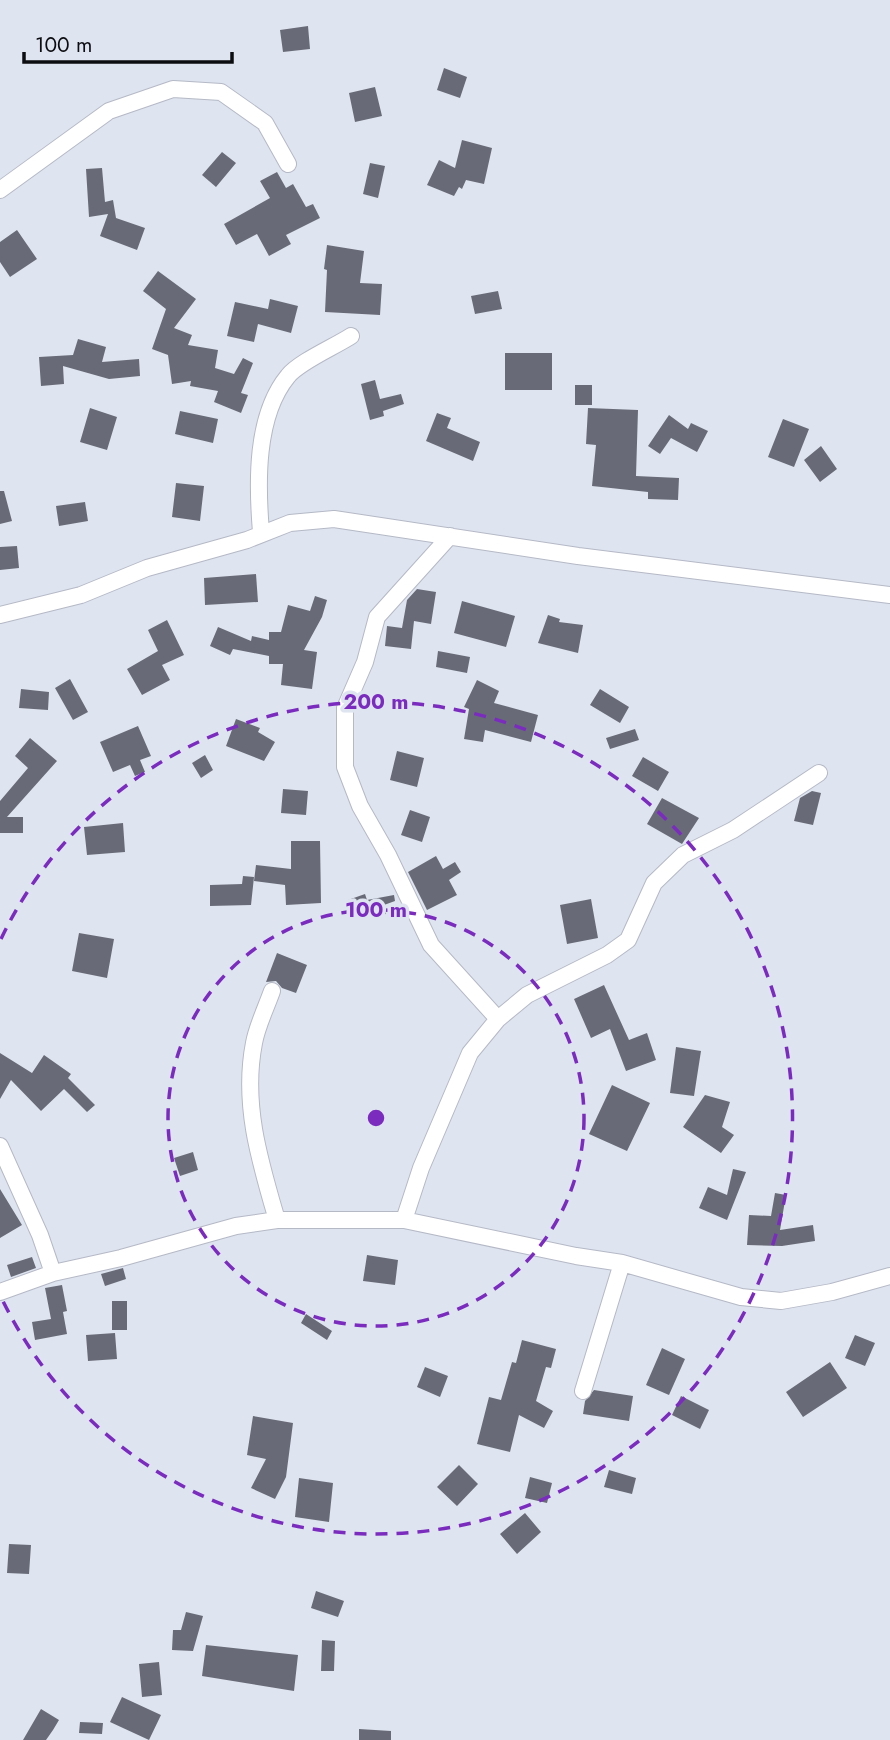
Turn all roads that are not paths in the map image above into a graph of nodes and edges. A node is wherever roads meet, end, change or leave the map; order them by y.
1 (288, 163) dead end
2 (0, 190) edge
3 (351, 336) dead end
4 (261, 532) junction
5 (450, 536) junction
6 (890, 595) edge
7 (0, 615) edge
8 (819, 773) dead end
9 (272, 991) dead end
10 (498, 1019) junction
11 (0, 1146) edge
12 (277, 1220) junction
13 (404, 1220) junction
14 (622, 1263) junction
15 (53, 1273) junction
16 (890, 1276) edge
17 (0, 1292) edge
18 (583, 1391) dead end

1 - 2 street
3 - 4 street
4 - 5 street
4 - 7 street
5 - 6 street
5 - 10 street
8 - 10 street
9 - 12 street
10 - 13 street
11 - 15 street
12 - 13 street
12 - 15 street
13 - 14 street
14 - 16 street
14 - 18 street
15 - 17 street

